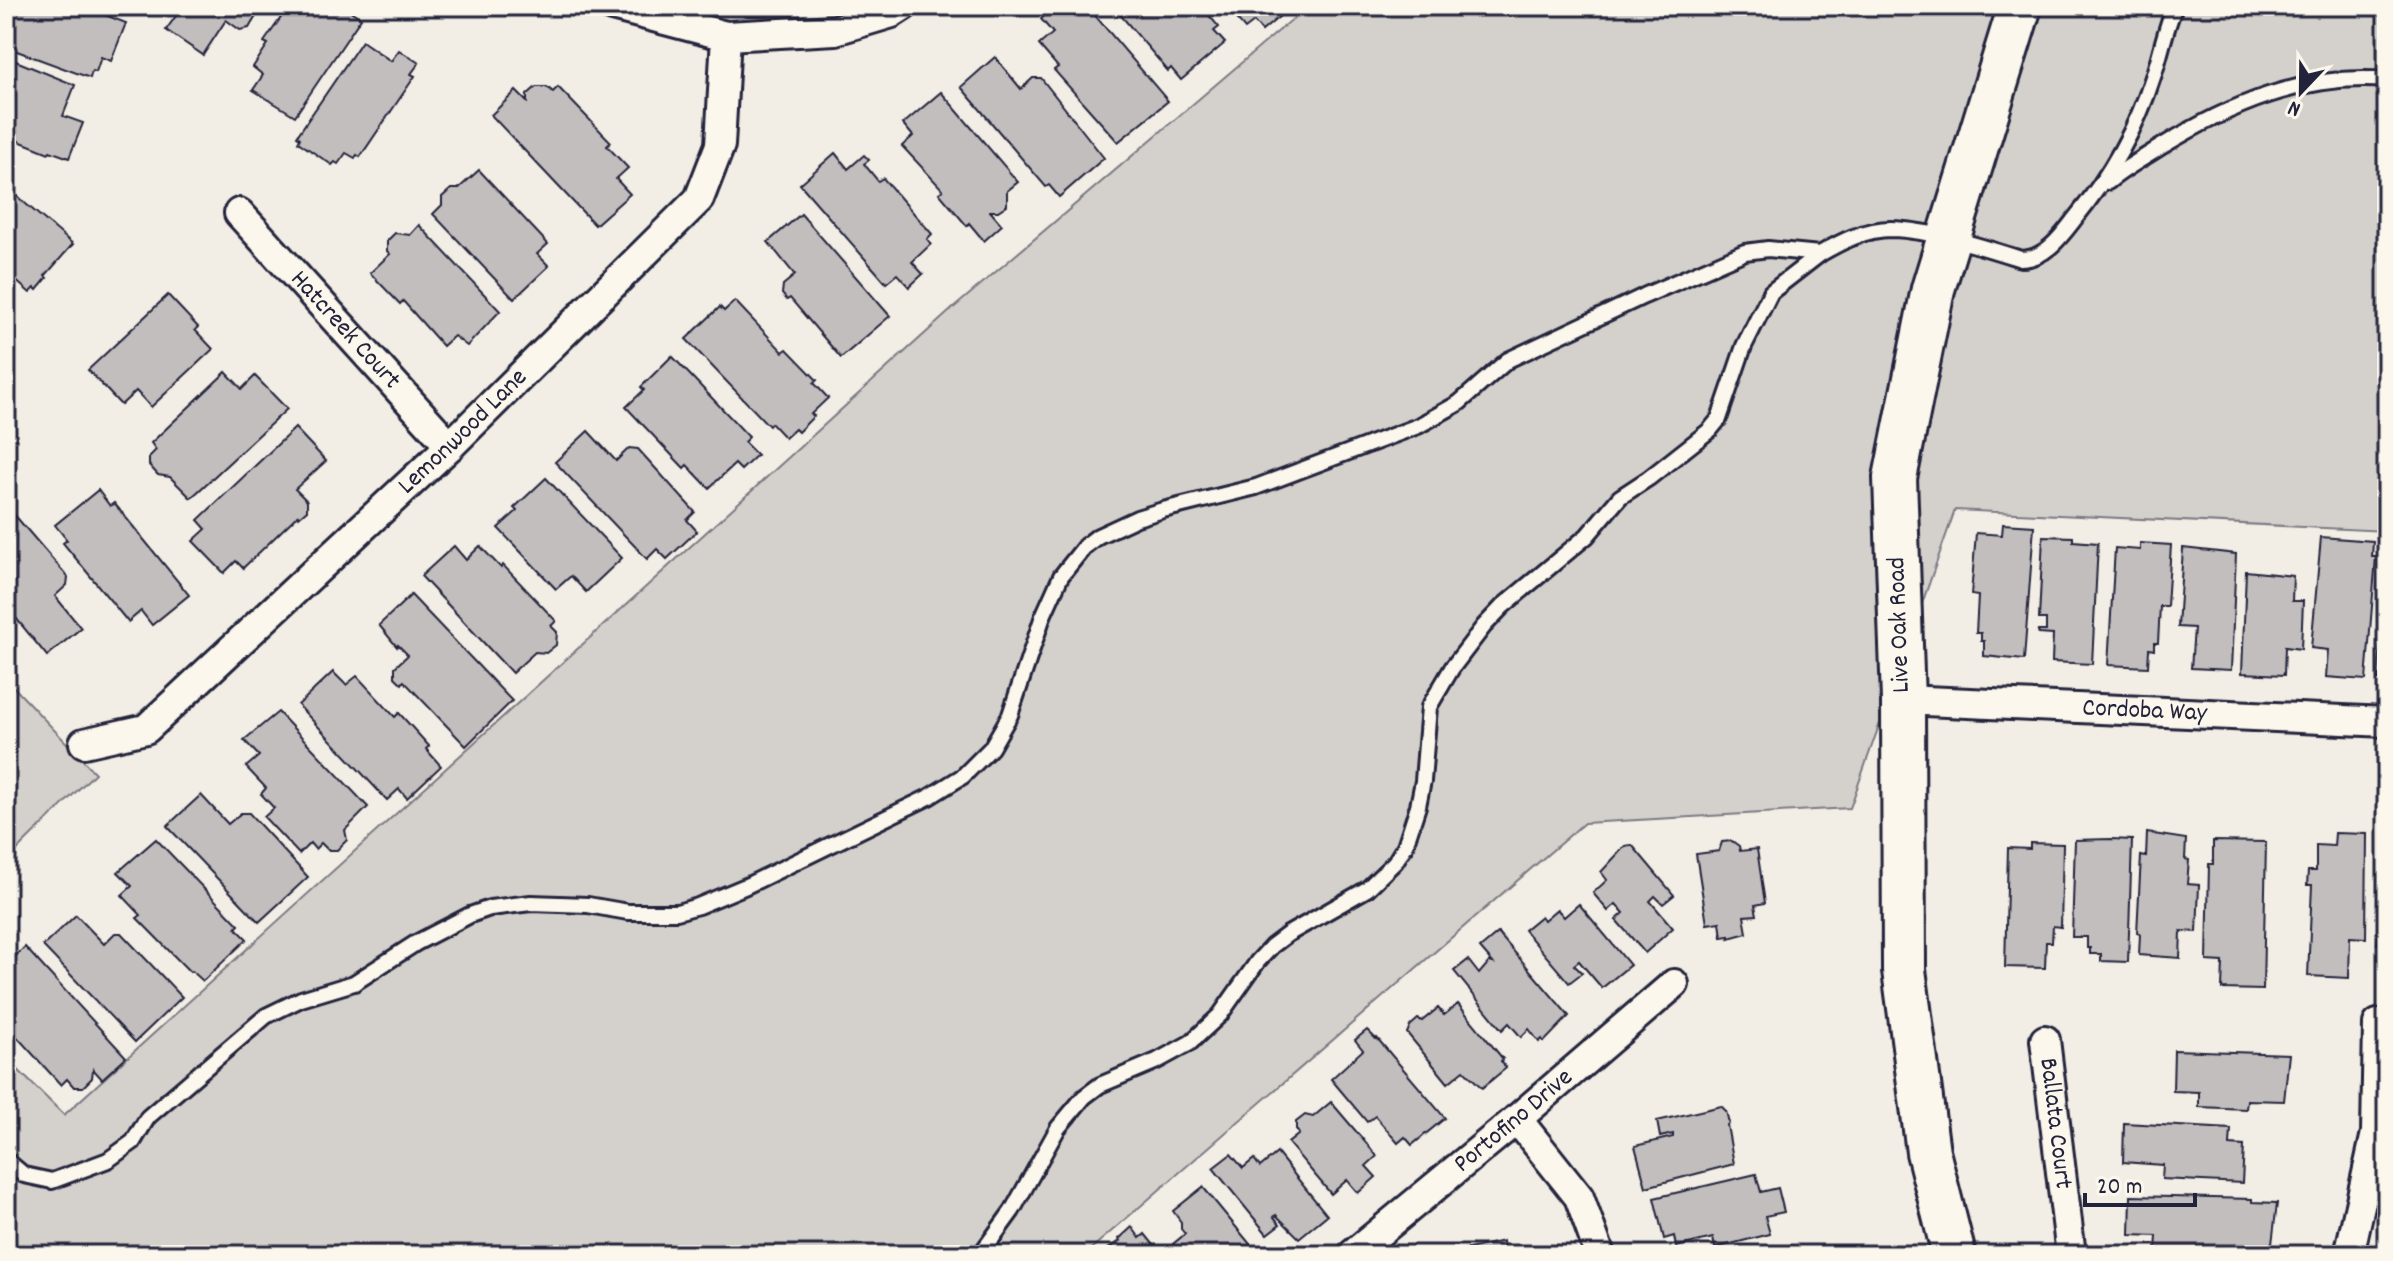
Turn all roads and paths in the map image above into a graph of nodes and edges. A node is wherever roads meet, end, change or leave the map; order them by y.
1 (612, 6) edge
2 (903, 6) edge
3 (2020, 6) edge
4 (2175, 6) edge
5 (726, 36) junction
6 (2387, 80) edge
7 (2095, 193) junction
8 (239, 213) dead end
9 (1948, 239) junction
10 (1820, 254) junction
11 (450, 446) junction
12 (1903, 700) junction
13 (2387, 722) edge
14 (84, 743) dead end
15 (1674, 984) dead end
16 (2387, 1024) edge
17 (2045, 1040) dead end
18 (1517, 1119) junction
19 (6, 1160) edge
20 (980, 1255) edge
21 (1352, 1255) edge
22 (1600, 1255) edge
23 (1954, 1255) edge
24 (2071, 1255) edge
25 (2349, 1255) edge

1 - 5 street
2 - 5 street
3 - 9 street, Live Oak Road
4 - 7 lane
5 - 11 street, Lemonwood Lane
6 - 7 lane
7 - 9 lane
8 - 11 street, Hatcreek Court
9 - 10 lane
9 - 12 street, Live Oak Road
10 - 19 lane
10 - 20 lane
11 - 14 street, Lemonwood Lane
12 - 13 street, Cordoba Way
12 - 23 street, Live Oak Road
15 - 18 street, Portofino Drive
16 - 25 street
17 - 24 street, Ballata Court
18 - 21 street, Portofino Drive
18 - 22 street

